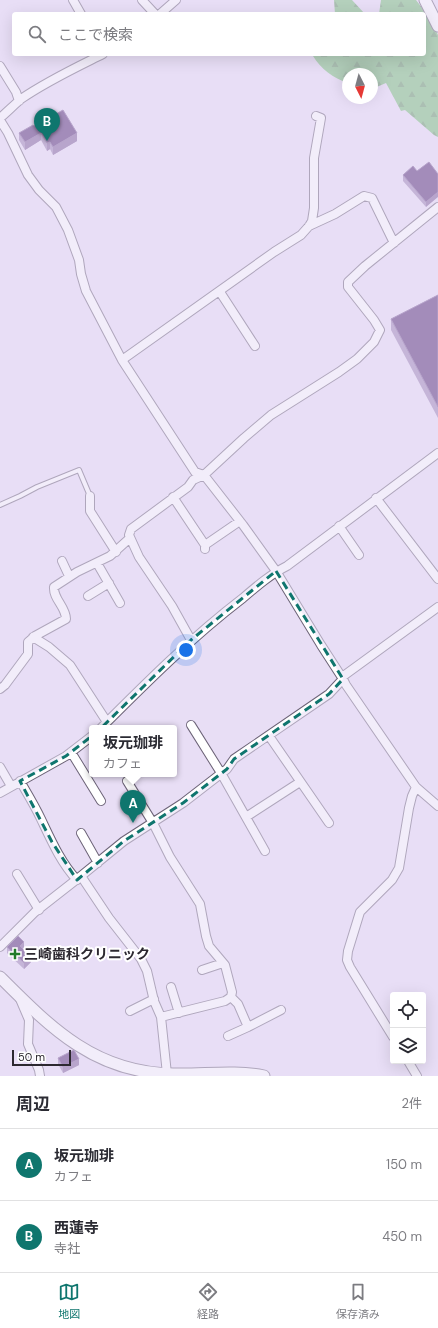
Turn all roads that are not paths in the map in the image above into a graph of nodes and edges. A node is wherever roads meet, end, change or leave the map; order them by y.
1 (73, 0) edge
2 (142, 0) edge
3 (176, 0) edge
4 (425, 0) edge
5 (80, 12) edge
6 (153, 12) edge
7 (162, 12) edge
8 (438, 26) edge
9 (100, 56) edge
10 (0, 66) edge
11 (19, 101) junction
12 (316, 116) dead end
13 (0, 119) edge
14 (438, 207) edge
15 (309, 226) junction
16 (394, 243) junction
17 (220, 292) junction
18 (256, 346) dead end
19 (122, 360) junction
20 (438, 453) edge
21 (204, 475) junction
22 (90, 496) joint
23 (173, 497) junction
24 (376, 498) junction
25 (0, 504) edge
26 (240, 521) junction
27 (339, 526) junction
28 (130, 538) junction
29 (116, 552) junction
30 (359, 555) dead end
31 (62, 561) dead end
32 (97, 562) junction
33 (276, 571) junction
34 (70, 576) junction
35 (438, 579) edge
36 (109, 583) junction
37 (88, 596) dead end
38 (120, 602) dead end
39 (438, 607) edge
40 (33, 637) junction
41 (191, 640) junction
42 (342, 678) junction
43 (0, 689) edge
44 (107, 722) junction
45 (104, 725) edge
46 (191, 725) dead end
47 (269, 736) junction
48 (89, 738) edge
49 (71, 752) junction
50 (0, 767) edge
51 (221, 773) junction
52 (20, 781) junction
53 (127, 781) dead end
54 (300, 782) junction
55 (11, 786) junction
56 (416, 787) junction
57 (0, 792) edge
58 (101, 801) dead end
59 (438, 806) edge
60 (246, 817) junction
61 (153, 823) junction
62 (329, 824) dead end
63 (81, 833) dead end
64 (265, 851) dead end
65 (98, 862) junction
66 (17, 874) dead end
67 (79, 878) junction
68 (39, 910) junction
69 (0, 947) edge
70 (223, 963) junction
71 (202, 970) dead end
72 (0, 977) edge
73 (171, 987) dead end
74 (18, 995) junction
75 (231, 997) junction
76 (154, 999) junction
77 (281, 1010) dead end
78 (130, 1011) dead end
79 (179, 1013) junction
80 (161, 1017) junction
81 (248, 1028) junction
82 (390, 1032) edge
83 (228, 1036) dead end
84 (410, 1064) edge
85 (139, 1073) edge
86 (167, 1074) junction
87 (196, 1075) edge
88 (252, 1075) edge
89 (40, 1076) edge
90 (264, 1076) edge
91 (417, 1076) edge

1 - 5 street
2 - 6 street
3 - 7 street
4 - 8 street
9 - 11 street
10 - 11 street
11 - 13 street
12 - 15 street
13 - 19 street
14 - 16 street
15 - 16 street
15 - 17 street
16 - 21 street
17 - 18 street
17 - 19 street
19 - 21 street
20 - 24 street
21 - 23 street
21 - 26 street
22 - 25 lane
22 - 29 street
23 - 26 street
23 - 28 street
24 - 27 street
24 - 35 street
26 - 33 street
27 - 30 street
27 - 33 street
28 - 29 street
28 - 41 street
29 - 32 street
31 - 34 street
32 - 34 street
32 - 36 street
33 - 41 street
33 - 42 street
34 - 40 street
36 - 37 street
36 - 38 street
39 - 42 street
40 - 43 street
40 - 44 street
41 - 44 street
42 - 47 street
42 - 56 street
44 - 45 street
46 - 51 street
47 - 51 street
47 - 54 street
48 - 49 street
49 - 52 street
49 - 58 street
50 - 55 street
51 - 60 street
51 - 61 street
52 - 55 street
52 - 67 street
53 - 61 street
54 - 60 street
54 - 62 street
55 - 57 street
56 - 59 street
56 - 82 street
60 - 64 street
61 - 65 street
61 - 70 street
63 - 65 street
65 - 67 street
66 - 68 street
67 - 68 street
67 - 76 street
68 - 69 street
70 - 71 street
70 - 75 street
72 - 74 street
73 - 79 street
74 - 85 street
74 - 89 street
75 - 79 street
75 - 81 street
76 - 78 street
76 - 80 street
77 - 81 street
79 - 80 street
80 - 86 street
81 - 83 street
84 - 91 street
85 - 86 street
86 - 87 street
87 - 88 street
88 - 90 street

